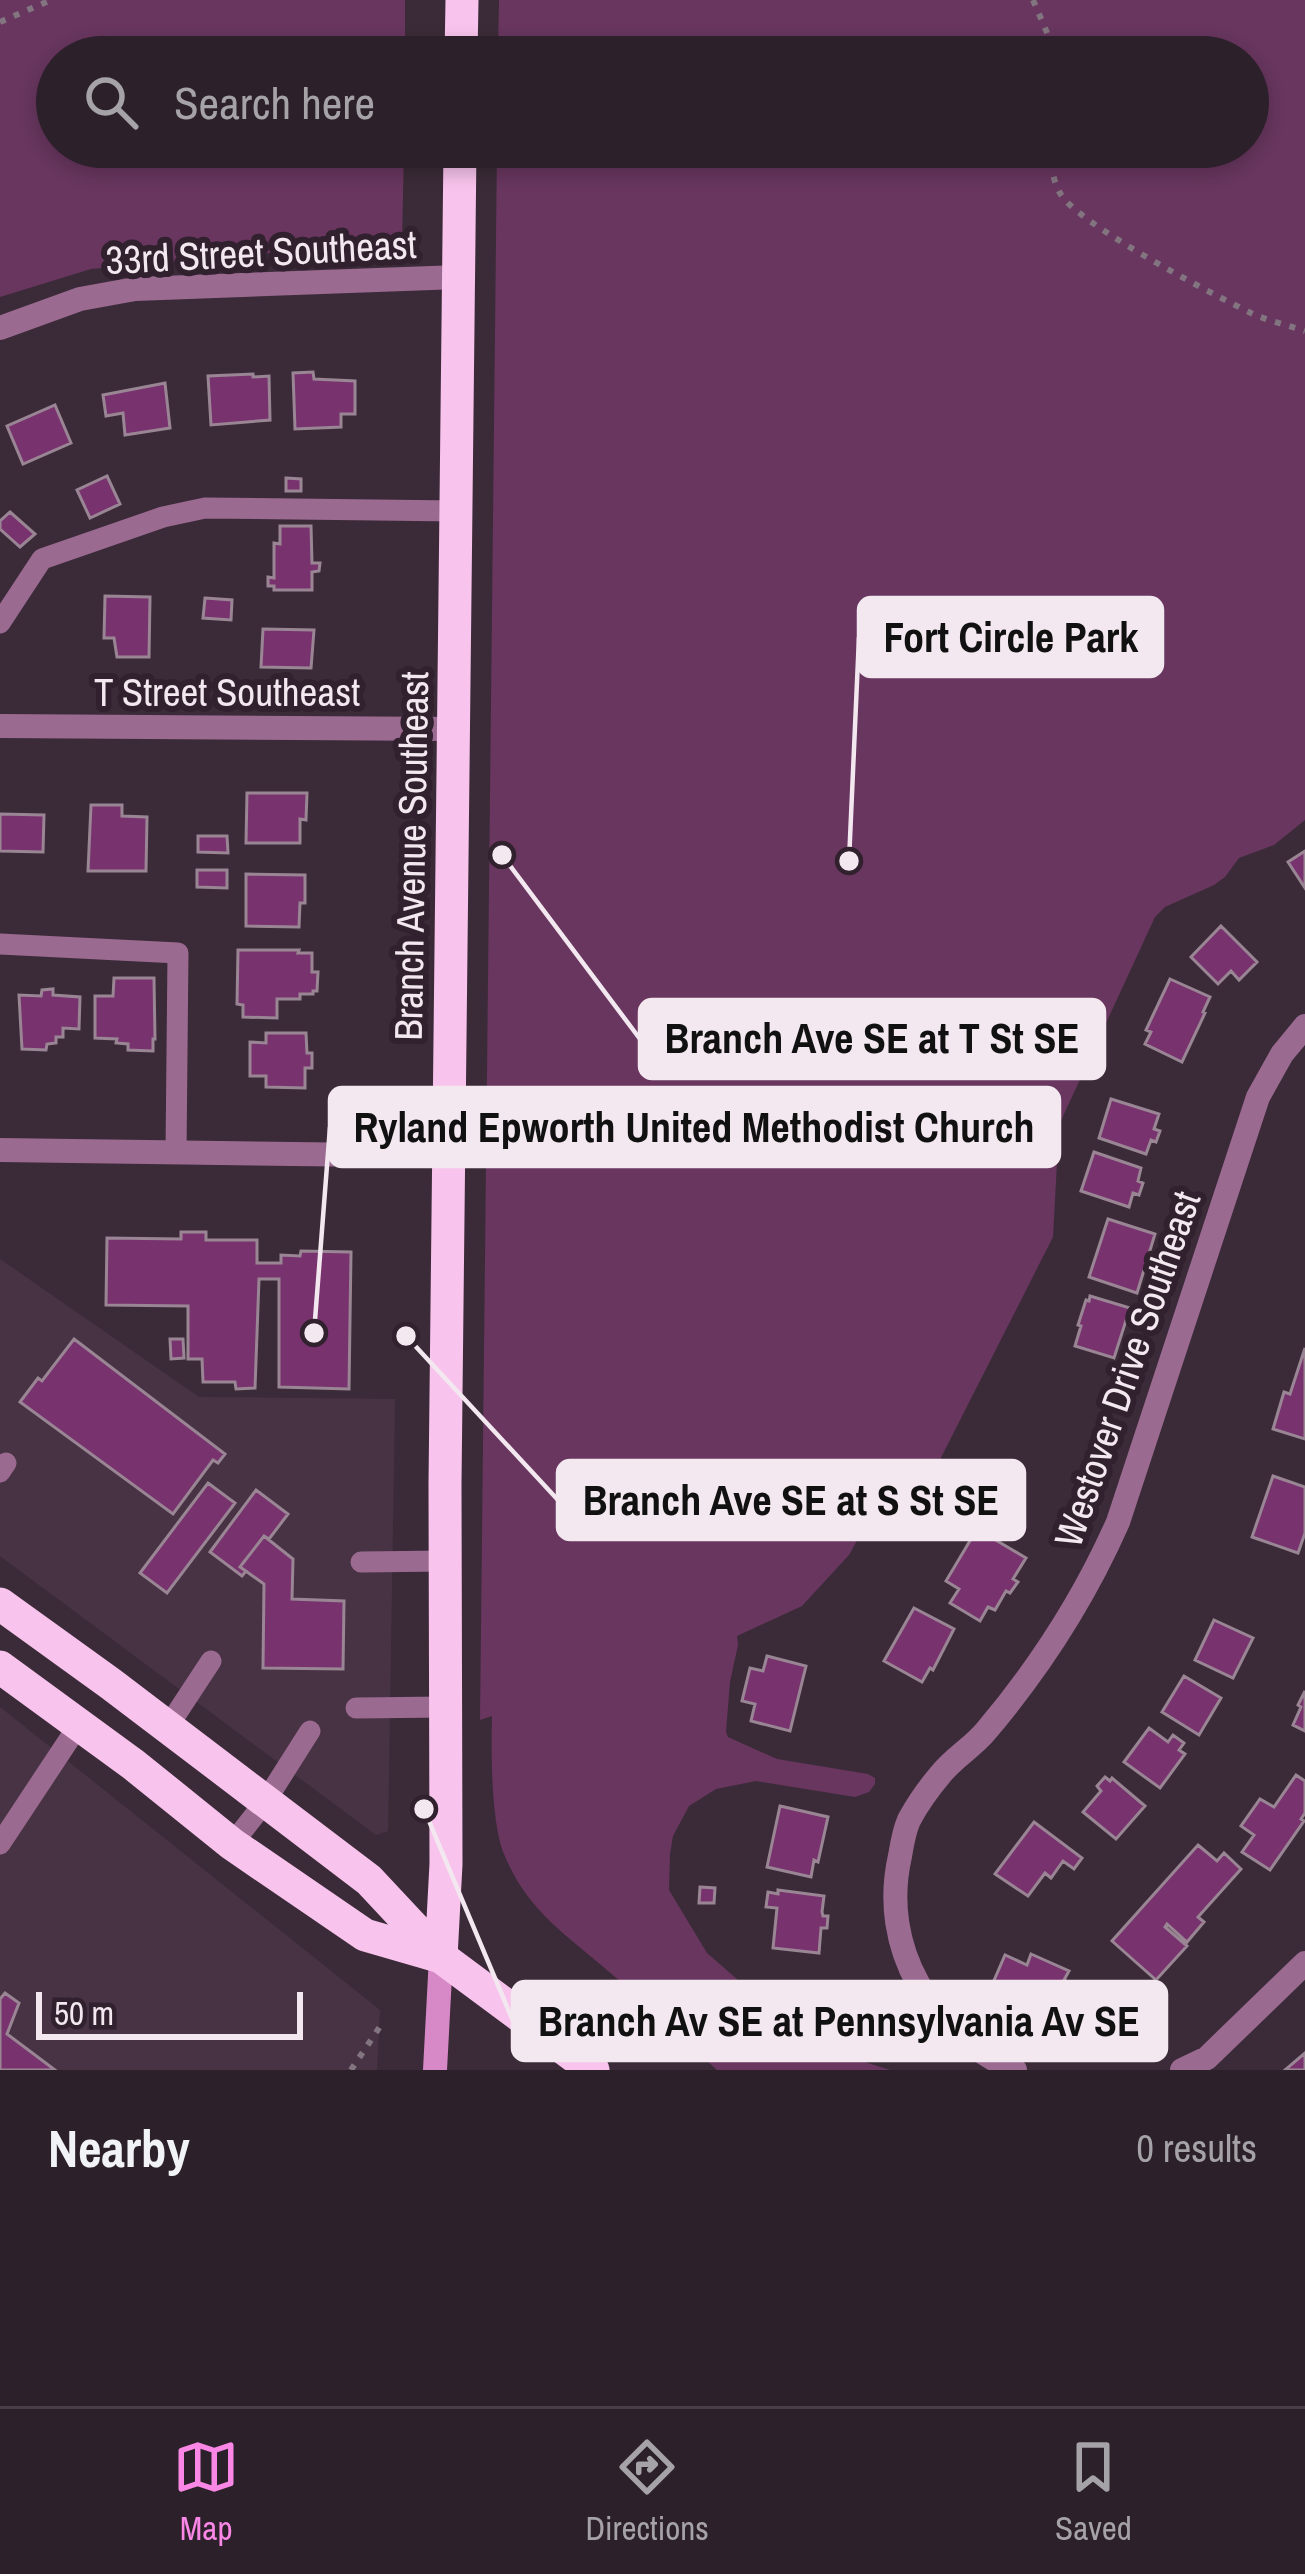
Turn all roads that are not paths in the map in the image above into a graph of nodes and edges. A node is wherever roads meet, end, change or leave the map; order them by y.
1 (462, 0) edge
2 (461, 36) edge
3 (460, 168) edge
4 (459, 277) junction
5 (0, 328) edge
6 (457, 511) junction
7 (0, 622) edge
8 (0, 726) edge
9 (454, 729) junction
10 (0, 944) edge
11 (1305, 1026) edge
12 (0, 1150) edge
13 (176, 1153) junction
14 (449, 1156) junction
15 (446, 1561) junction
16 (361, 1562) dead end
17 (0, 1604) edge
18 (211, 1661) dead end
19 (0, 1667) edge
20 (445, 1706) junction
21 (356, 1708) dead end
22 (79, 1726) junction
23 (167, 1728) junction
24 (310, 1731) dead end
25 (265, 1802) junction
26 (0, 1844) edge
27 (232, 1844) junction
28 (441, 1957) junction
29 (1305, 1963) edge
30 (435, 2070) edge
31 (592, 2070) edge
32 (1015, 2070) edge
33 (1181, 2070) edge

1 - 2 highway
3 - 4 highway, Branch Avenue Southeast
4 - 5 street, 33rd Street Southeast
4 - 6 highway, Branch Avenue Southeast
6 - 7 lane
6 - 9 highway, Branch Avenue Southeast
8 - 9 street, T Street Southeast
9 - 14 highway, Branch Avenue Southeast
10 - 13 lane
11 - 32 street, Westover Drive Southeast
12 - 13 street
13 - 14 street
14 - 15 highway, Branch Avenue Southeast
15 - 16 lane
15 - 20 highway, Branch Avenue Southeast
17 - 23 highway
18 - 23 lane
19 - 22 highway
20 - 21 lane
20 - 28 highway, Branch Avenue Southeast
22 - 26 lane
22 - 27 highway
23 - 25 highway
24 - 25 lane
25 - 27 lane
25 - 28 highway
27 - 28 highway
28 - 30 main road, Branch Avenue Southeast
28 - 31 highway
29 - 33 street

